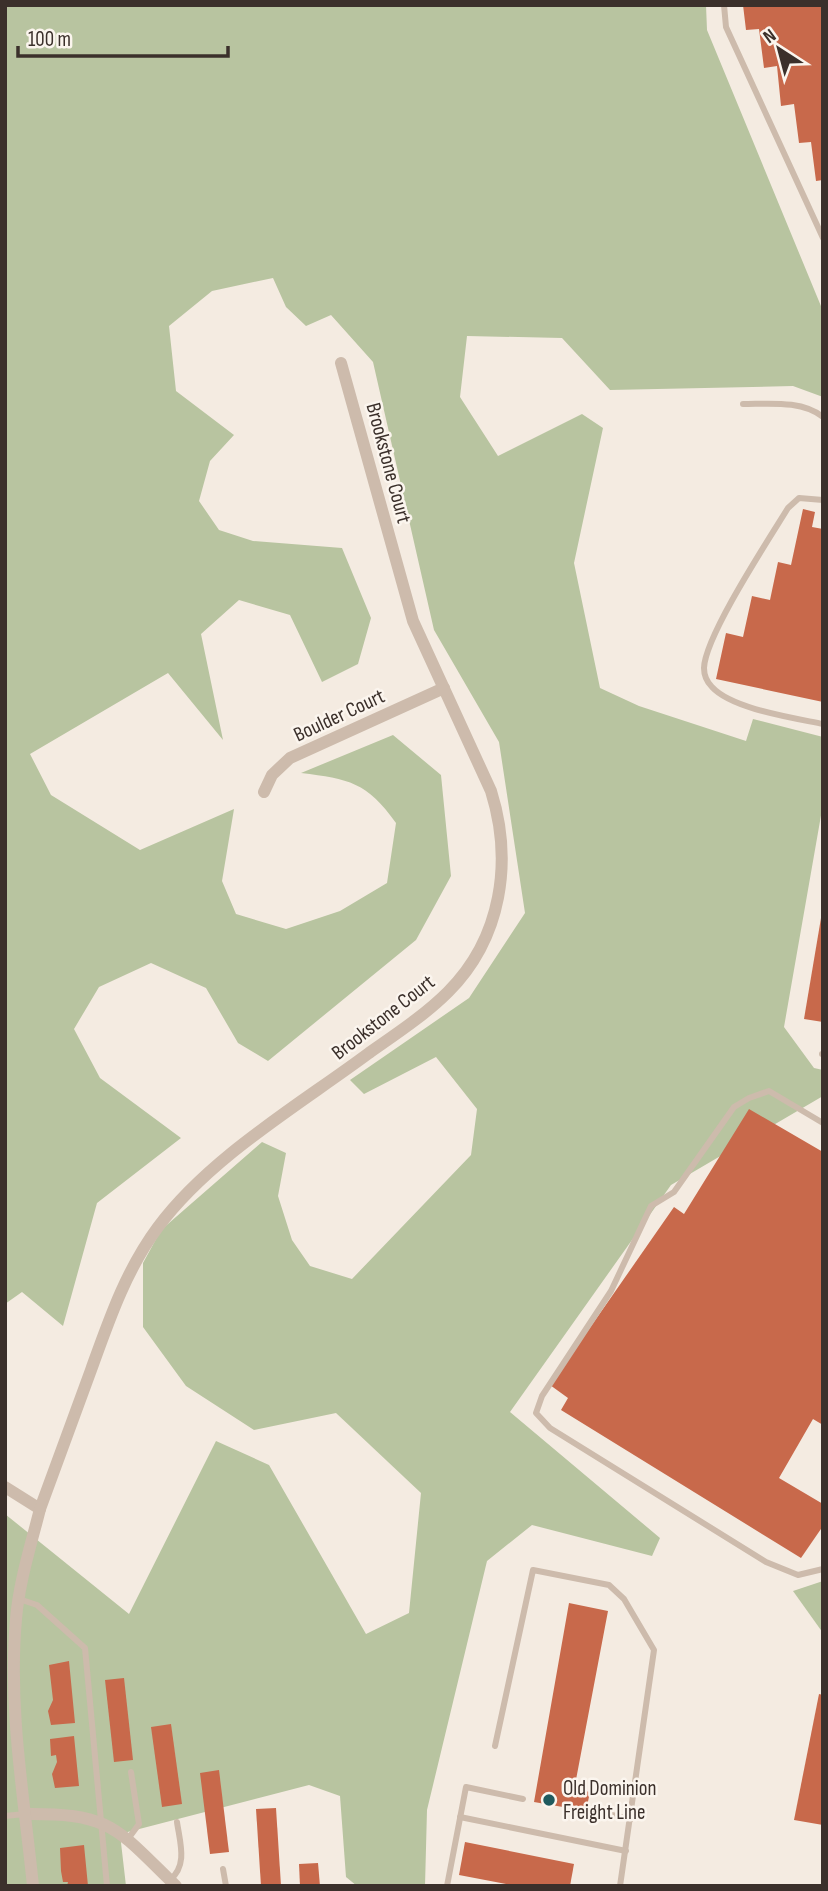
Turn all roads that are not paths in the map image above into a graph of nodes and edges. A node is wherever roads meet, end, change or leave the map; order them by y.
1 (724, 5) edge
2 (823, 237) edge
3 (341, 363) dead end
4 (743, 404) dead end
5 (823, 417) edge
6 (823, 500) edge
7 (444, 688) junction
8 (823, 724) edge
9 (264, 792) dead end
10 (823, 1123) edge
11 (5, 1487) edge
12 (40, 1509) junction
13 (823, 1569) edge
14 (19, 1599) junction
15 (11, 1615) edge
16 (495, 1746) dead end
17 (131, 1772) dead end
18 (523, 1799) dead end
19 (592, 1811) dead end
20 (25, 1814) junction
21 (5, 1816) edge
22 (460, 1817) junction
23 (631, 1819) junction
24 (102, 1822) junction
25 (177, 1822) dead end
26 (128, 1839) junction
27 (626, 1851) junction
28 (223, 1868) dead end
29 (173, 1883) edge
30 (33, 1886) edge
31 (107, 1886) edge
32 (226, 1886) edge
33 (447, 1886) edge
34 (620, 1886) edge

1 - 2 lane
3 - 7 street, Brookstone Court
4 - 5 lane
6 - 8 lane
7 - 9 street, Boulder Court
7 - 12 street, Brookstone Court
10 - 13 lane
11 - 12 street
12 - 14 street, Brookstone Court
14 - 15 street, Brookstone Court
14 - 24 lane
15 - 20 street, Brookstone Court
16 - 23 lane
17 - 26 lane
18 - 22 lane
19 - 23 lane
20 - 21 lane
20 - 24 street
20 - 30 street, Brookstone Court
22 - 27 lane
22 - 33 lane
23 - 27 lane
24 - 26 street
24 - 31 lane
25 - 29 lane
26 - 29 street
27 - 34 lane
28 - 32 lane

